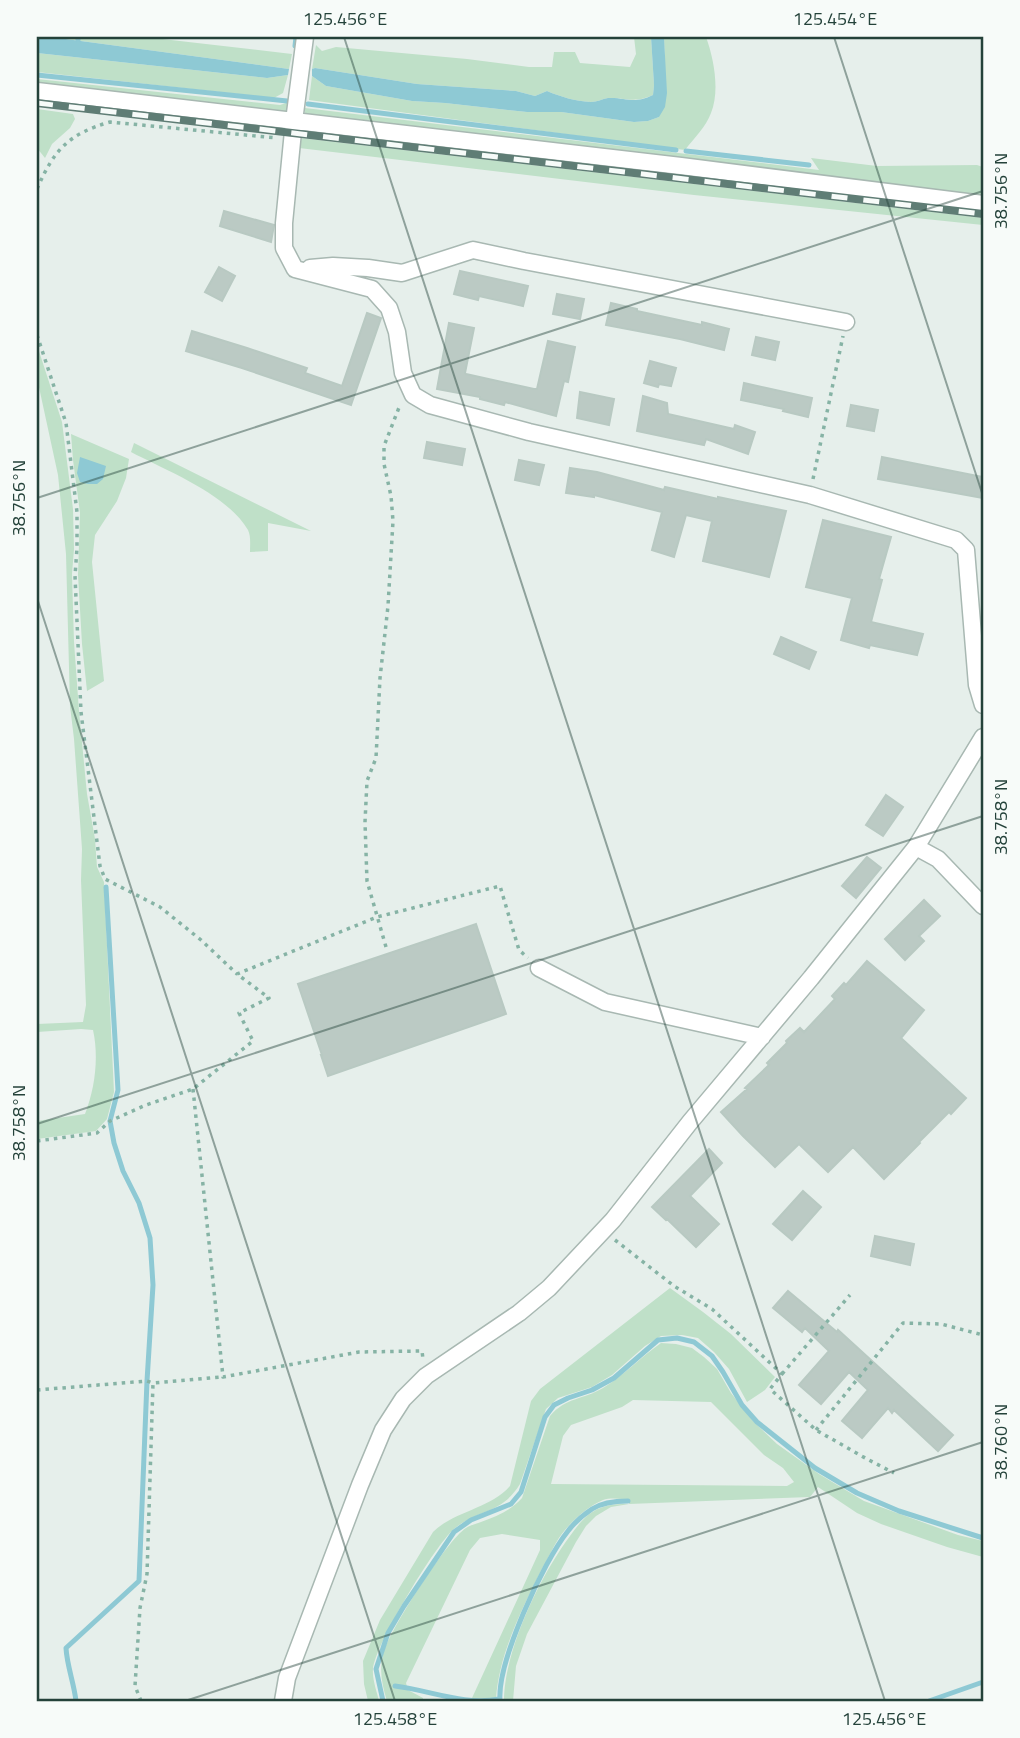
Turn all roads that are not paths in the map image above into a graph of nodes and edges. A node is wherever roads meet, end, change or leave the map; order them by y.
1 (305, 37) edge
2 (37, 91) edge
3 (294, 121) junction
4 (983, 204) edge
5 (295, 269) junction
6 (846, 322) road end
7 (983, 705) edge
8 (983, 737) edge
9 (916, 847) junction
10 (983, 906) edge
11 (539, 968) road end
12 (762, 1037) junction
13 (283, 1701) edge

1 - 3 street
2 - 3 street
3 - 4 street
3 - 5 street
5 - 6 street
5 - 7 street
8 - 9 street
9 - 10 street
9 - 12 street
11 - 12 street
12 - 13 street

